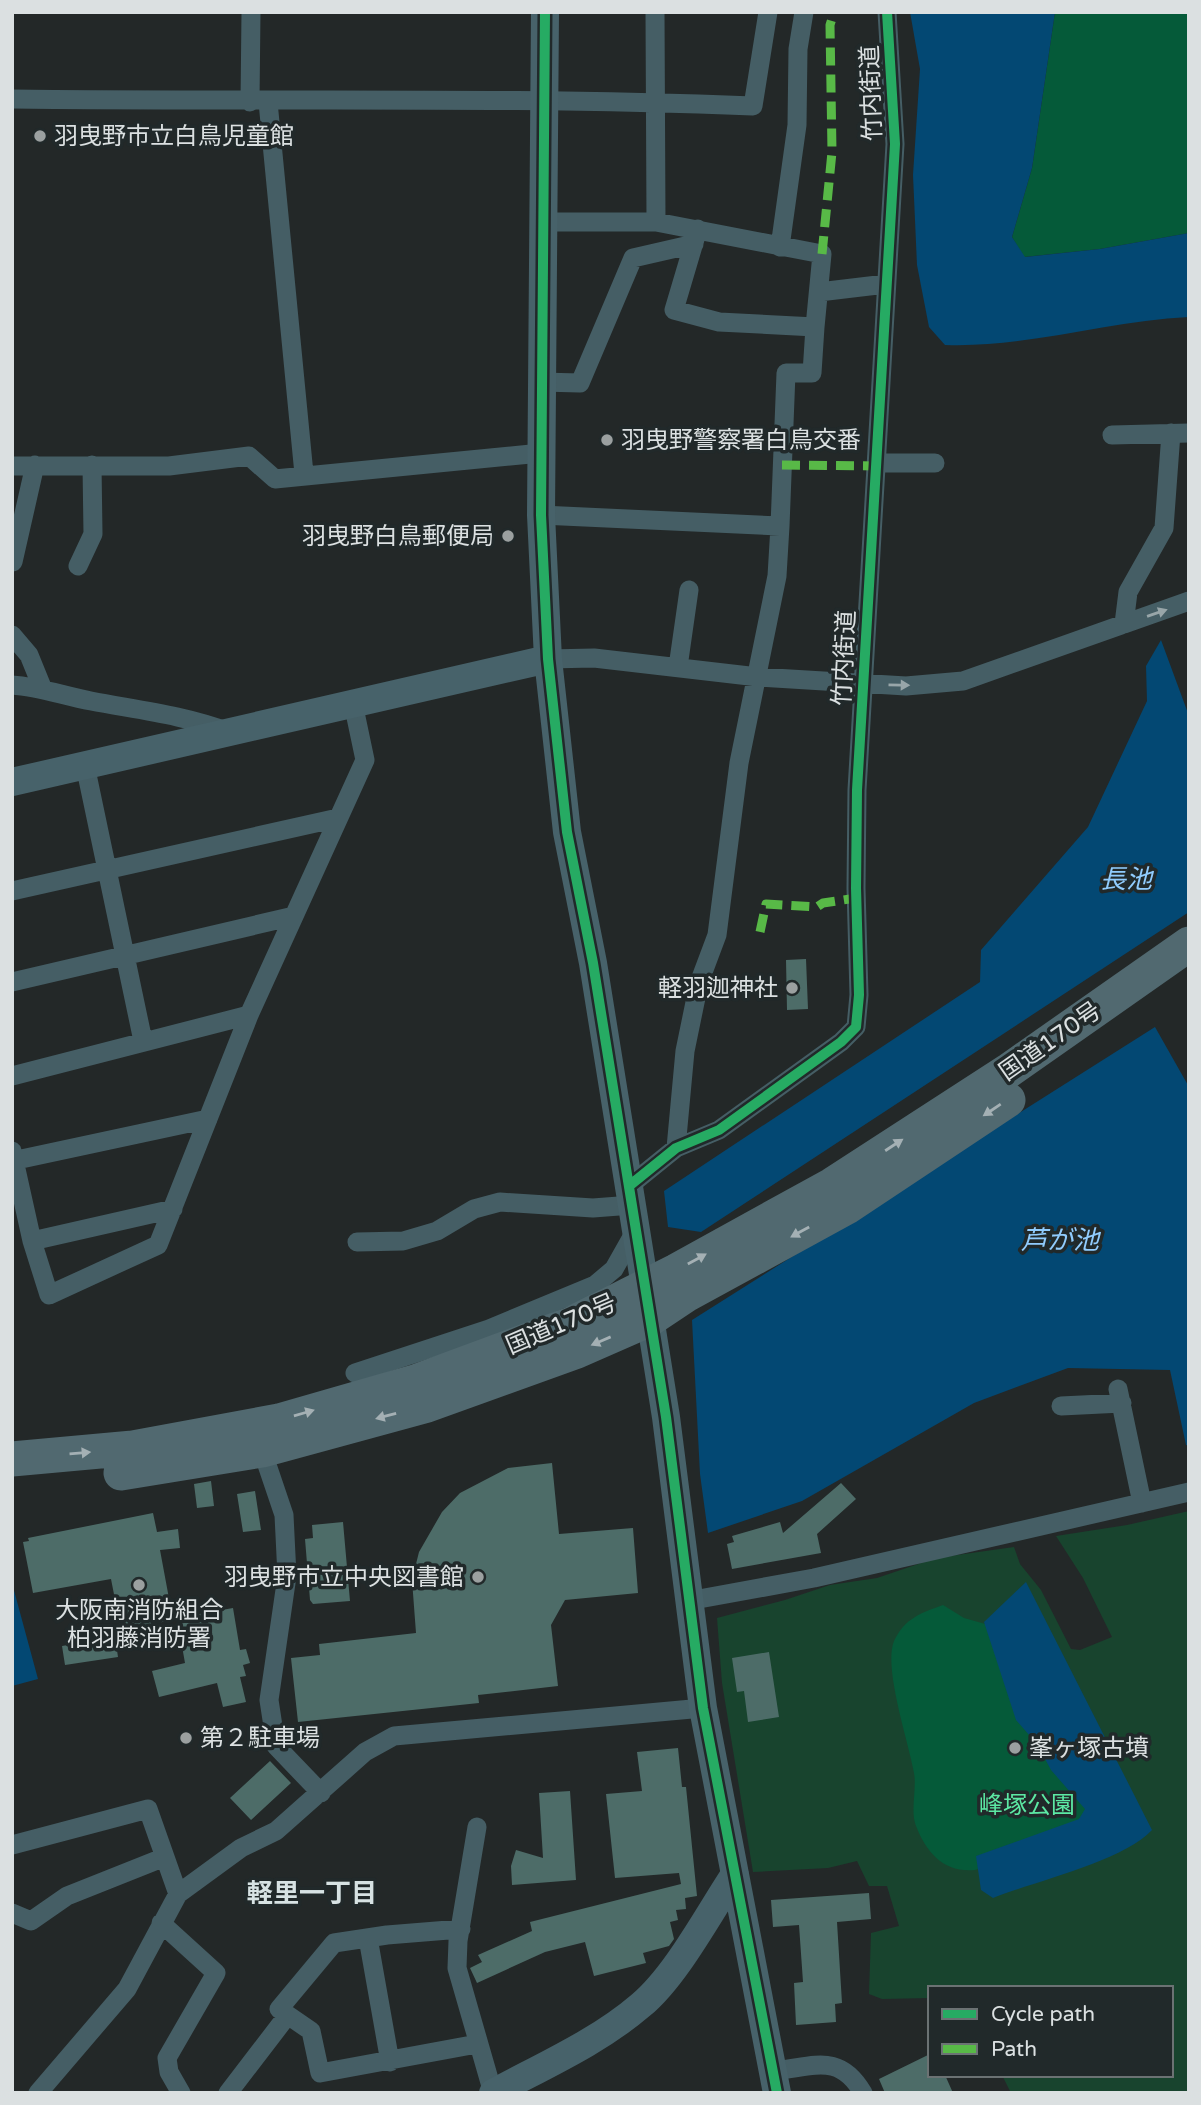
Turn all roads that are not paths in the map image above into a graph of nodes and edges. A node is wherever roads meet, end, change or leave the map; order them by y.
1 (251, 12) edge
2 (545, 12) edge
3 (655, 12) edge
4 (768, 12) edge
5 (804, 12) edge
6 (887, 12) edge
7 (12, 99) edge
8 (543, 100) junction
9 (259, 102) junction
10 (654, 102) junction
11 (541, 222) junction
12 (656, 222) junction
13 (696, 237) junction
14 (780, 247) junction
15 (886, 284) junction
16 (819, 292) junction
17 (815, 327) junction
18 (541, 382) junction
19 (1180, 433) edge
20 (1112, 435) dead end
21 (541, 453) junction
22 (876, 463) junction
23 (935, 463) dead end
24 (35, 465) junction
25 (92, 465) junction
26 (12, 466) edge
27 (304, 474) junction
28 (541, 515) junction
29 (780, 526) junction
30 (13, 562) edge
31 (78, 566) dead end
32 (689, 590) dead end
33 (1189, 601) edge
34 (1124, 624) junction
35 (12, 635) edge
36 (548, 659) junction
37 (678, 667) junction
38 (758, 677) junction
39 (863, 684) junction
40 (12, 685) edge
41 (42, 687) junction
42 (353, 703) junction
43 (229, 732) junction
44 (85, 765) junction
45 (12, 782) edge
46 (338, 818) junction
47 (106, 871) junction
48 (12, 891) edge
49 (294, 916) junction
50 (1189, 944) edge
51 (124, 955) junction
52 (1189, 974) edge
53 (12, 982) edge
54 (249, 1015) junction
55 (143, 1041) junction
56 (12, 1076) edge
57 (208, 1119) junction
58 (676, 1148) junction
59 (13, 1158) edge
60 (632, 1207) junction
61 (173, 1209) junction
62 (32, 1241) junction
63 (357, 1242) dead end
64 (648, 1303) junction
65 (355, 1373) dead end
66 (1061, 1406) dead end
67 (262, 1450) junction
68 (12, 1459) edge
69 (12, 1483) edge
70 (1189, 1492) edge
71 (1142, 1503) junction
72 (688, 1601) junction
73 (704, 1708) junction
74 (321, 1793) junction
75 (477, 1828) dead end
76 (12, 1845) edge
77 (165, 1857) junction
78 (735, 1874) junction
79 (178, 1894) junction
80 (12, 1913) edge
81 (161, 1923) junction
82 (460, 1929) junction
83 (368, 1938) junction
84 (287, 2016) junction
85 (477, 2044) junction
86 (390, 2062) junction
87 (773, 2086) edge
88 (38, 2093) edge
89 (181, 2093) edge
90 (228, 2093) edge
91 (493, 2093) edge
92 (863, 2093) edge

1 - 9 street
2 - 8 street
3 - 10 street
4 - 10 street
5 - 14 street
6 - 15 street, 竹内街道
7 - 9 street
8 - 9 street
8 - 10 street
8 - 11 street
9 - 27 street
10 - 12 street
11 - 12 street
11 - 18 street
12 - 13 street
13 - 14 street
13 - 17 street
13 - 18 street
14 - 16 street
15 - 16 street
15 - 22 street, 竹内街道
16 - 17 street
17 - 29 street
18 - 21 street
19 - 20 street
19 - 34 street
21 - 27 street
21 - 28 street
22 - 23 street
22 - 39 street, 竹内街道
24 - 25 street
24 - 26 street
24 - 30 street
25 - 27 street
25 - 31 street
28 - 29 street
28 - 36 street
29 - 38 street
32 - 37 street
34 -> 33 street
39 -> 34 street
35 - 41 street
36 - 37 street
36 - 42 street
36 - 60 street
37 - 38 street
38 - 39 street
38 - 58 street
39 - 58 street, 竹内街道
40 - 41 street
41 - 43 street
42 - 43 street
42 - 46 street
43 - 44 street
44 - 45 street
44 - 47 street
46 - 47 street
46 - 49 street
47 - 48 street
47 - 51 street
49 - 51 street
49 - 54 street
64 -> 50 highway, 国道170号
51 - 53 street
51 - 55 street
52 -> 64 highway, 国道170号
54 - 55 street
54 - 57 street
55 - 56 street
57 - 59 street
57 - 61 street
58 - 60 street, 竹内街道
59 - 62 street
60 - 63 street
60 - 64 street
60 - 65 street
61 - 62 street
61 - 62 street
64 -> 67 highway, 国道170号
68 -> 64 highway, 国道170号
64 - 72 street
66 - 71 street
67 - 69 highway, 国道170号
67 - 74 street
70 - 71 street
71 - 72 street
72 - 73 street
73 - 74 street
73 - 78 street
74 - 79 street
75 - 82 street
76 - 77 street
77 - 79 street
77 - 80 street
78 - 87 street
78 - 91 street
79 - 81 street
81 - 88 street
81 - 89 street
82 - 83 street
82 - 85 street
83 - 84 street
83 - 86 street
84 - 86 street
84 - 90 street
85 - 86 street
85 - 91 street
87 - 92 street

